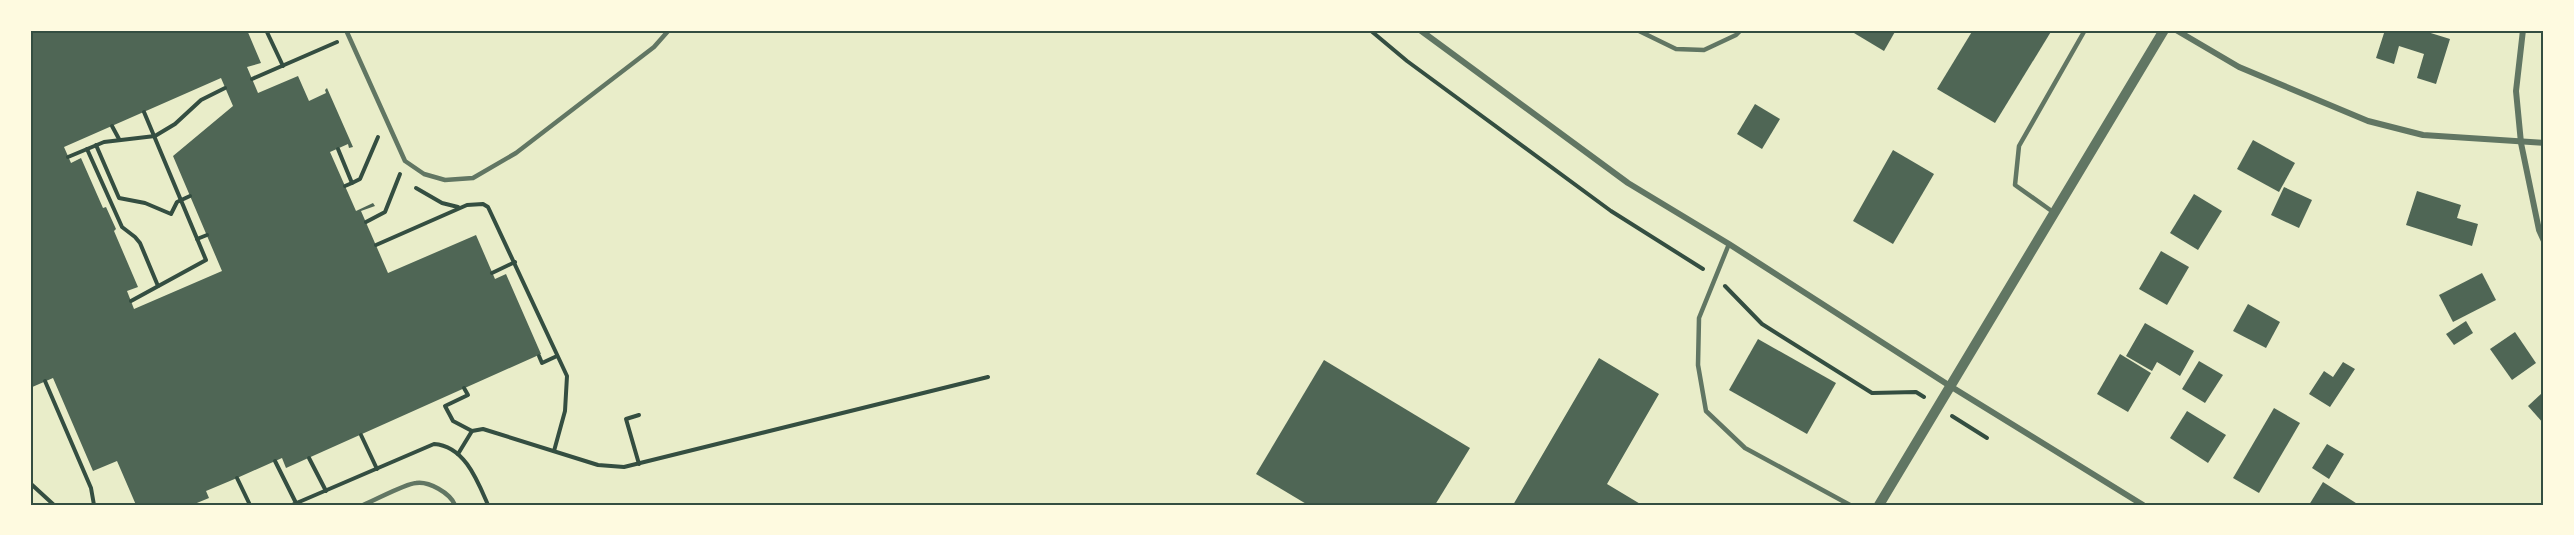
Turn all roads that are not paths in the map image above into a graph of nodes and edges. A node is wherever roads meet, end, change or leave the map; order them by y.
1 (346, 30) edge
2 (669, 30) edge
3 (1637, 30) edge
4 (1741, 30) edge
5 (2085, 30) edge
6 (2164, 30) edge
7 (2176, 30) edge
8 (2523, 30) edge
9 (1425, 31) edge
10 (2521, 143) junction
11 (2544, 143) edge
12 (2054, 212) junction
13 (2544, 242) edge
14 (1729, 244) junction
15 (1950, 386) junction
16 (363, 505) edge
17 (455, 505) edge
18 (1850, 505) edge
19 (1879, 505) edge
20 (2143, 505) edge

1 - 2 lane
3 - 4 lane
5 - 12 lane
6 - 12 street
7 - 10 street
8 - 10 street
9 - 14 street
10 - 11 street
10 - 13 street
12 - 15 street
14 - 15 street
14 - 18 lane
15 - 19 street
15 - 20 street
16 - 17 lane

